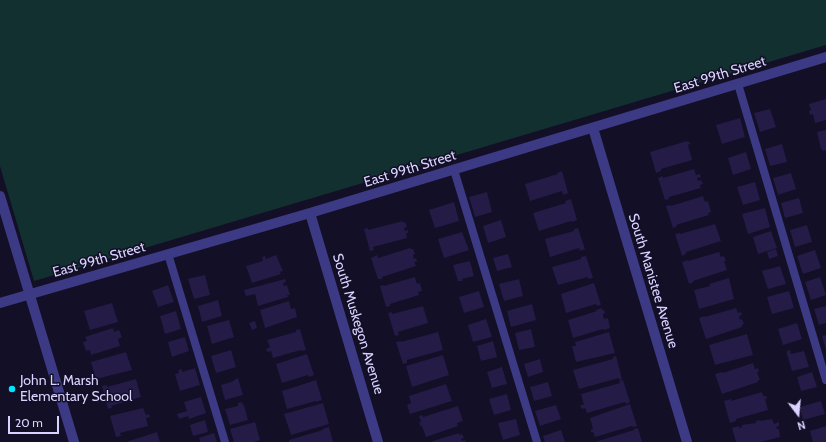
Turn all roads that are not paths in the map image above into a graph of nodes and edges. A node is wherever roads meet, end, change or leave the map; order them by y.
1 (826, 58) edge
2 (738, 84) junction
3 (593, 128) junction
4 (454, 170) junction
5 (0, 196) edge
6 (310, 213) junction
7 (168, 254) junction
8 (29, 294) junction
9 (0, 303) edge
10 (826, 380) edge
11 (74, 442) edge
12 (225, 442) edge
13 (378, 442) edge
14 (537, 442) edge
15 (687, 442) edge

1 - 2 street, East 99th Street
2 - 3 street, East 99th Street
2 - 10 lane
3 - 4 street, East 99th Street
3 - 15 street, South Manistee Avenue
4 - 6 street, East 99th Street
4 - 14 lane
5 - 8 street
6 - 7 street, East 99th Street
6 - 13 street, South Muskegon Avenue
7 - 8 street, East 99th Street
7 - 12 lane
8 - 9 street, East 99th Street
8 - 11 street

